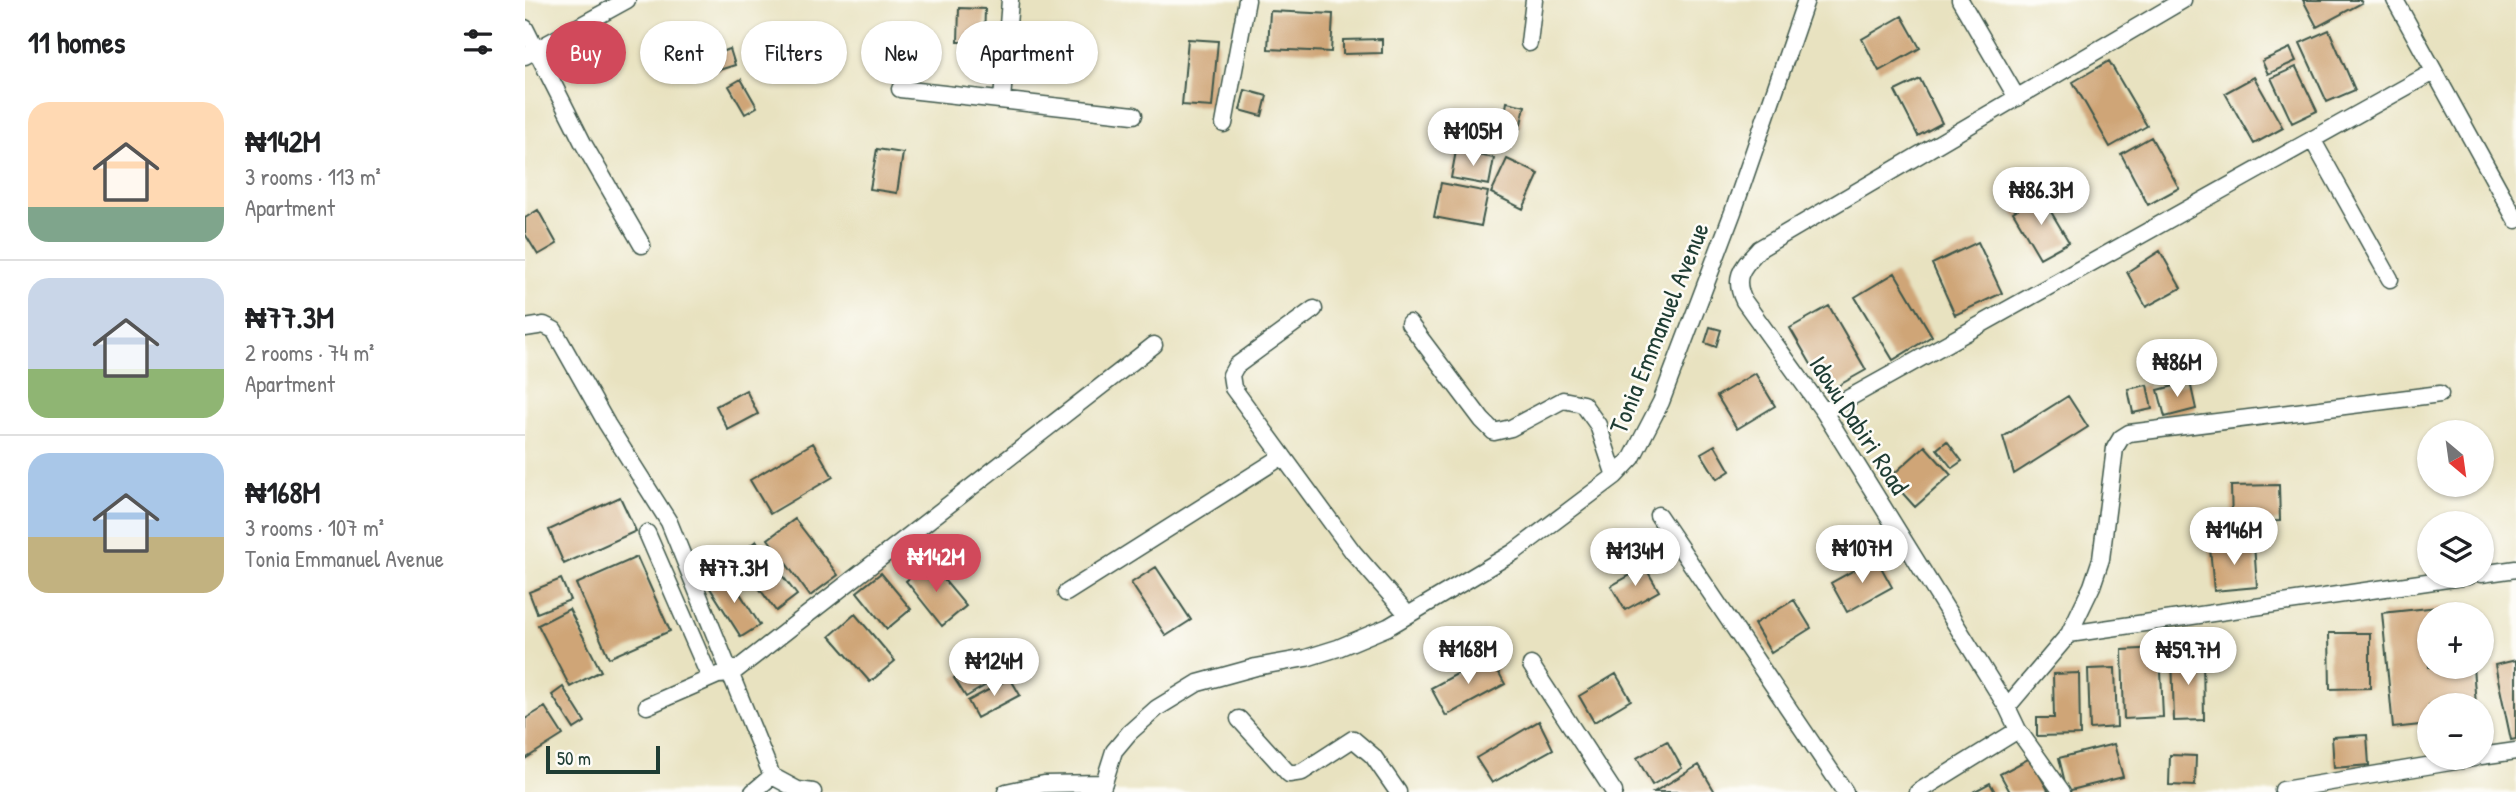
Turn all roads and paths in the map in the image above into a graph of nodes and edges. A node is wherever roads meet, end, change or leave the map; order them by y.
1 (627, 0) edge
2 (1010, 0) edge
3 (1247, 0) edge
4 (1534, 0) edge
5 (1806, 0) edge
6 (1960, 0) edge
7 (2183, 0) edge
8 (2395, 0) edge
9 (525, 28) edge
10 (1529, 43) dead end
11 (531, 53) edge
12 (2433, 72) junction
13 (899, 89) dead end
14 (2017, 98) junction
15 (1002, 100) junction
16 (1134, 114) dead end
17 (1224, 124) dead end
18 (2312, 139) junction
19 (2516, 220) edge
20 (642, 245) dead end
21 (2390, 279) dead end
22 (1314, 309) dead end
23 (1409, 323) dead end
24 (525, 328) edge
25 (1154, 345) dead end
26 (2440, 394) dead end
27 (1823, 412) junction
28 (1283, 456) junction
29 (1615, 476) junction
30 (1658, 515) dead end
31 (647, 533) dead end
32 (2516, 569) edge
33 (2494, 572) edge
34 (2417, 583) edge
35 (1066, 593) dead end
36 (1408, 615) junction
37 (2069, 634) junction
38 (1531, 665) dead end
39 (731, 674) junction
40 (710, 678) junction
41 (647, 706) dead end
42 (2007, 707) junction
43 (1238, 719) dead end
44 (2018, 730) junction
45 (2516, 751) edge
46 (2494, 755) edge
47 (2417, 768) edge
48 (772, 776) junction
49 (1103, 788) edge
50 (2279, 791) edge
51 (753, 792) edge
52 (813, 792) edge
53 (1006, 792) edge
54 (1398, 792) edge
55 (1614, 792) edge
56 (1845, 792) edge
57 (1918, 792) edge
58 (2062, 792) edge

1 - 11 street
2 - 15 street
3 - 17 street
4 - 10 street
5 - 29 street, Tonia Emmanuel Avenue
6 - 14 street
7 - 14 street
8 - 12 street
9 - 11 street
11 - 20 street
12 - 18 street
12 - 19 street
13 - 15 street
14 - 27 street, Idowu Dabiri Road
15 - 16 street
18 - 21 street
18 - 27 street
22 - 28 street
23 - 29 street
24 - 39 street
25 - 39 street
26 - 37 street
27 - 42 street, Idowu Dabiri Road
28 - 35 street
28 - 36 street
29 - 36 street, Tonia Emmanuel Avenue
30 - 56 street
31 - 40 street
32 - 33 street
34 - 37 street
36 - 49 street, Tonia Emmanuel Avenue
37 - 42 street
38 - 55 street
39 - 40 street
39 - 48 street
40 - 41 street
42 - 44 street, Idowu Dabiri Road
43 - 54 street
44 - 57 street
44 - 58 street, Idowu Dabiri Road
45 - 46 street
47 - 50 street
48 - 51 street
48 - 52 street
49 - 53 street

